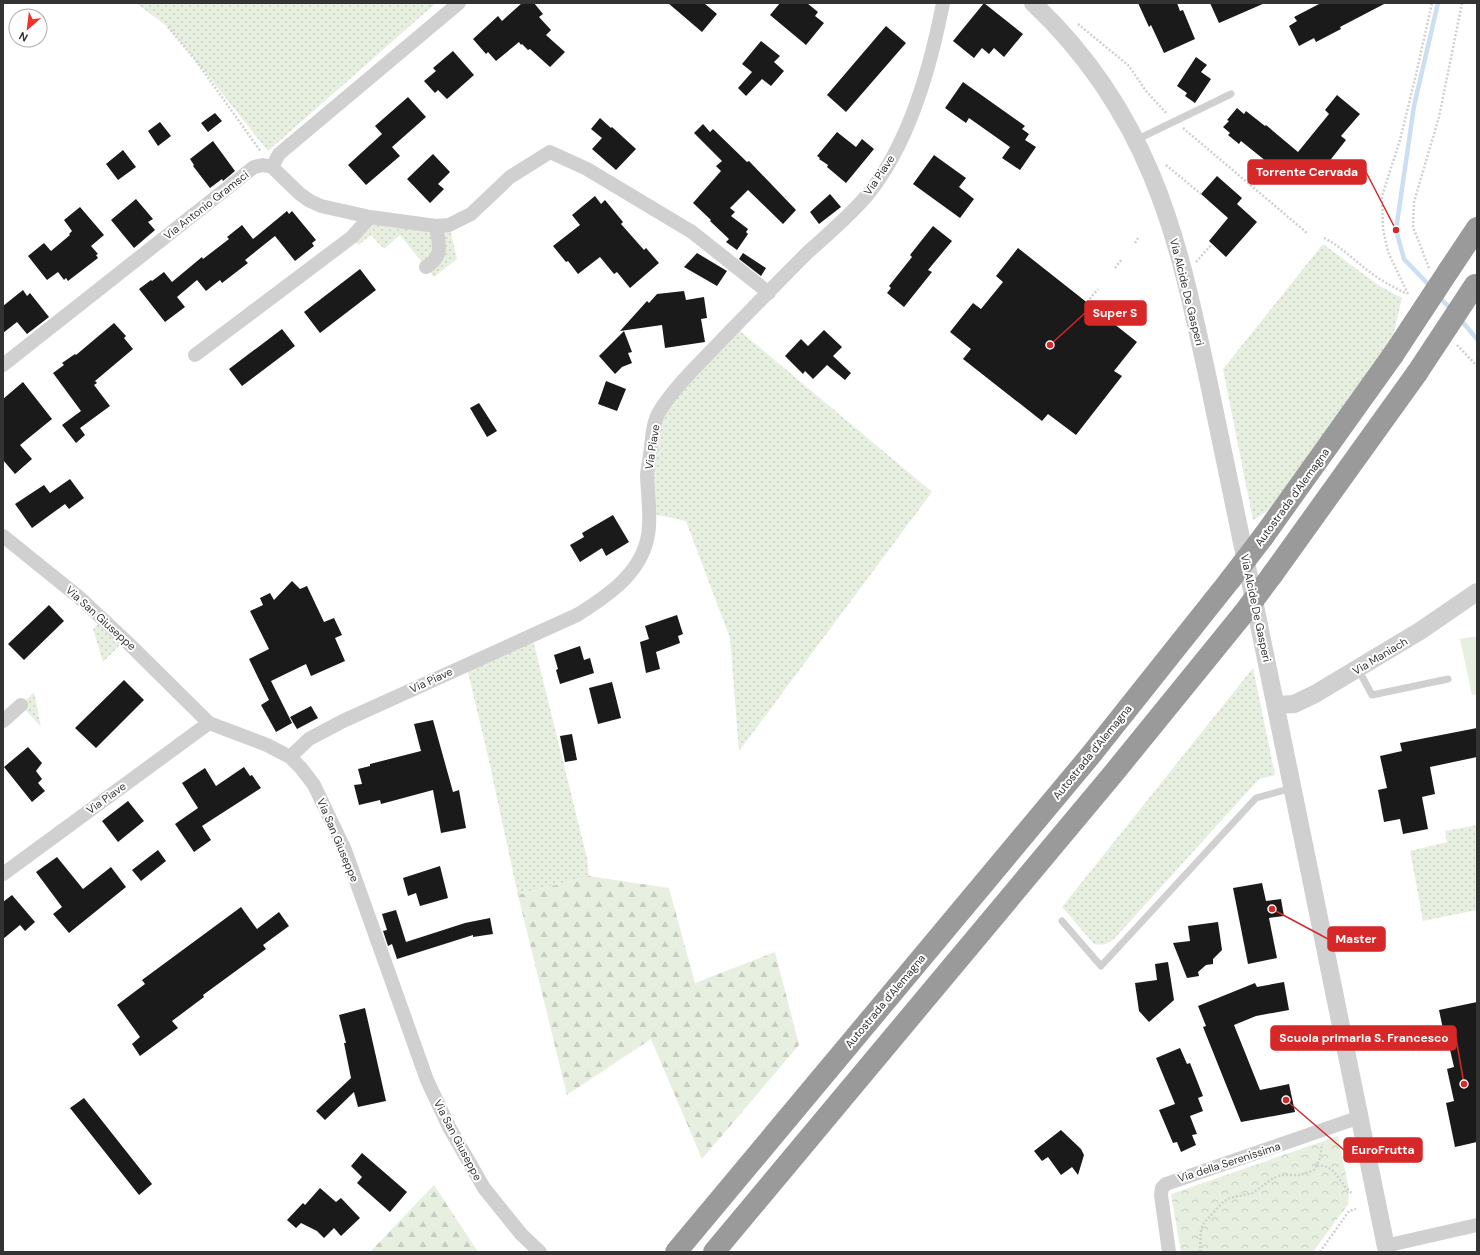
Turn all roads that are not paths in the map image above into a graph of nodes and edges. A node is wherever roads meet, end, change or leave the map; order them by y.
1 (459, 3) edge
2 (943, 3) edge
3 (1033, 3) edge
4 (1231, 94) dead end
5 (1136, 140) junction
6 (272, 167) junction
7 (370, 217) junction
8 (436, 226) junction
9 (1477, 228) edge
10 (426, 266) dead end
11 (1476, 283) edge
12 (768, 293) junction
13 (195, 355) dead end
14 (3, 365) edge
15 (3, 536) edge
16 (1477, 592) edge
17 (1358, 669) junction
18 (1448, 679) dead end
19 (21, 705) dead end
20 (1276, 705) junction
21 (3, 721) edge
22 (209, 723) junction
23 (290, 757) junction
24 (1293, 788) junction
25 (3, 874) edge
26 (1062, 921) dead end
27 (1360, 1117) junction
28 (1477, 1224) edge
29 (1386, 1249) edge
30 (540, 1252) edge
31 (676, 1252) edge
32 (714, 1252) edge
33 (1169, 1252) edge

1 - 6 street
2 - 12 street, Via Piave
3 - 5 street, Via Alcide De Gasperi
4 - 5 lane
5 - 20 street, Via Alcide De Gasperi
6 - 7 street
6 - 14 street, Via Antonio Gramsci
7 - 8 street
7 - 13 street
8 - 10 street
8 - 12 street
9 - 31 highway, Autostrada d'Alemagna, bridge
11 - 32 highway, bridge
12 - 23 street, Via Piave
15 - 22 street, Via San Giuseppe
16 - 17 street, Via Maniach
17 - 18 lane
17 - 20 street, Via Maniach
19 - 21 street
20 - 24 street, Via Alcide De Gasperi
22 - 23 street, Via San Giuseppe
22 - 25 street, Via Piave
23 - 30 street, Via San Giuseppe
24 - 26 lane
24 - 27 street, Via Alcide De Gasperi
27 - 29 street, Via Alcide De Gasperi
27 - 33 street, Via della Serenissima
28 - 29 street

